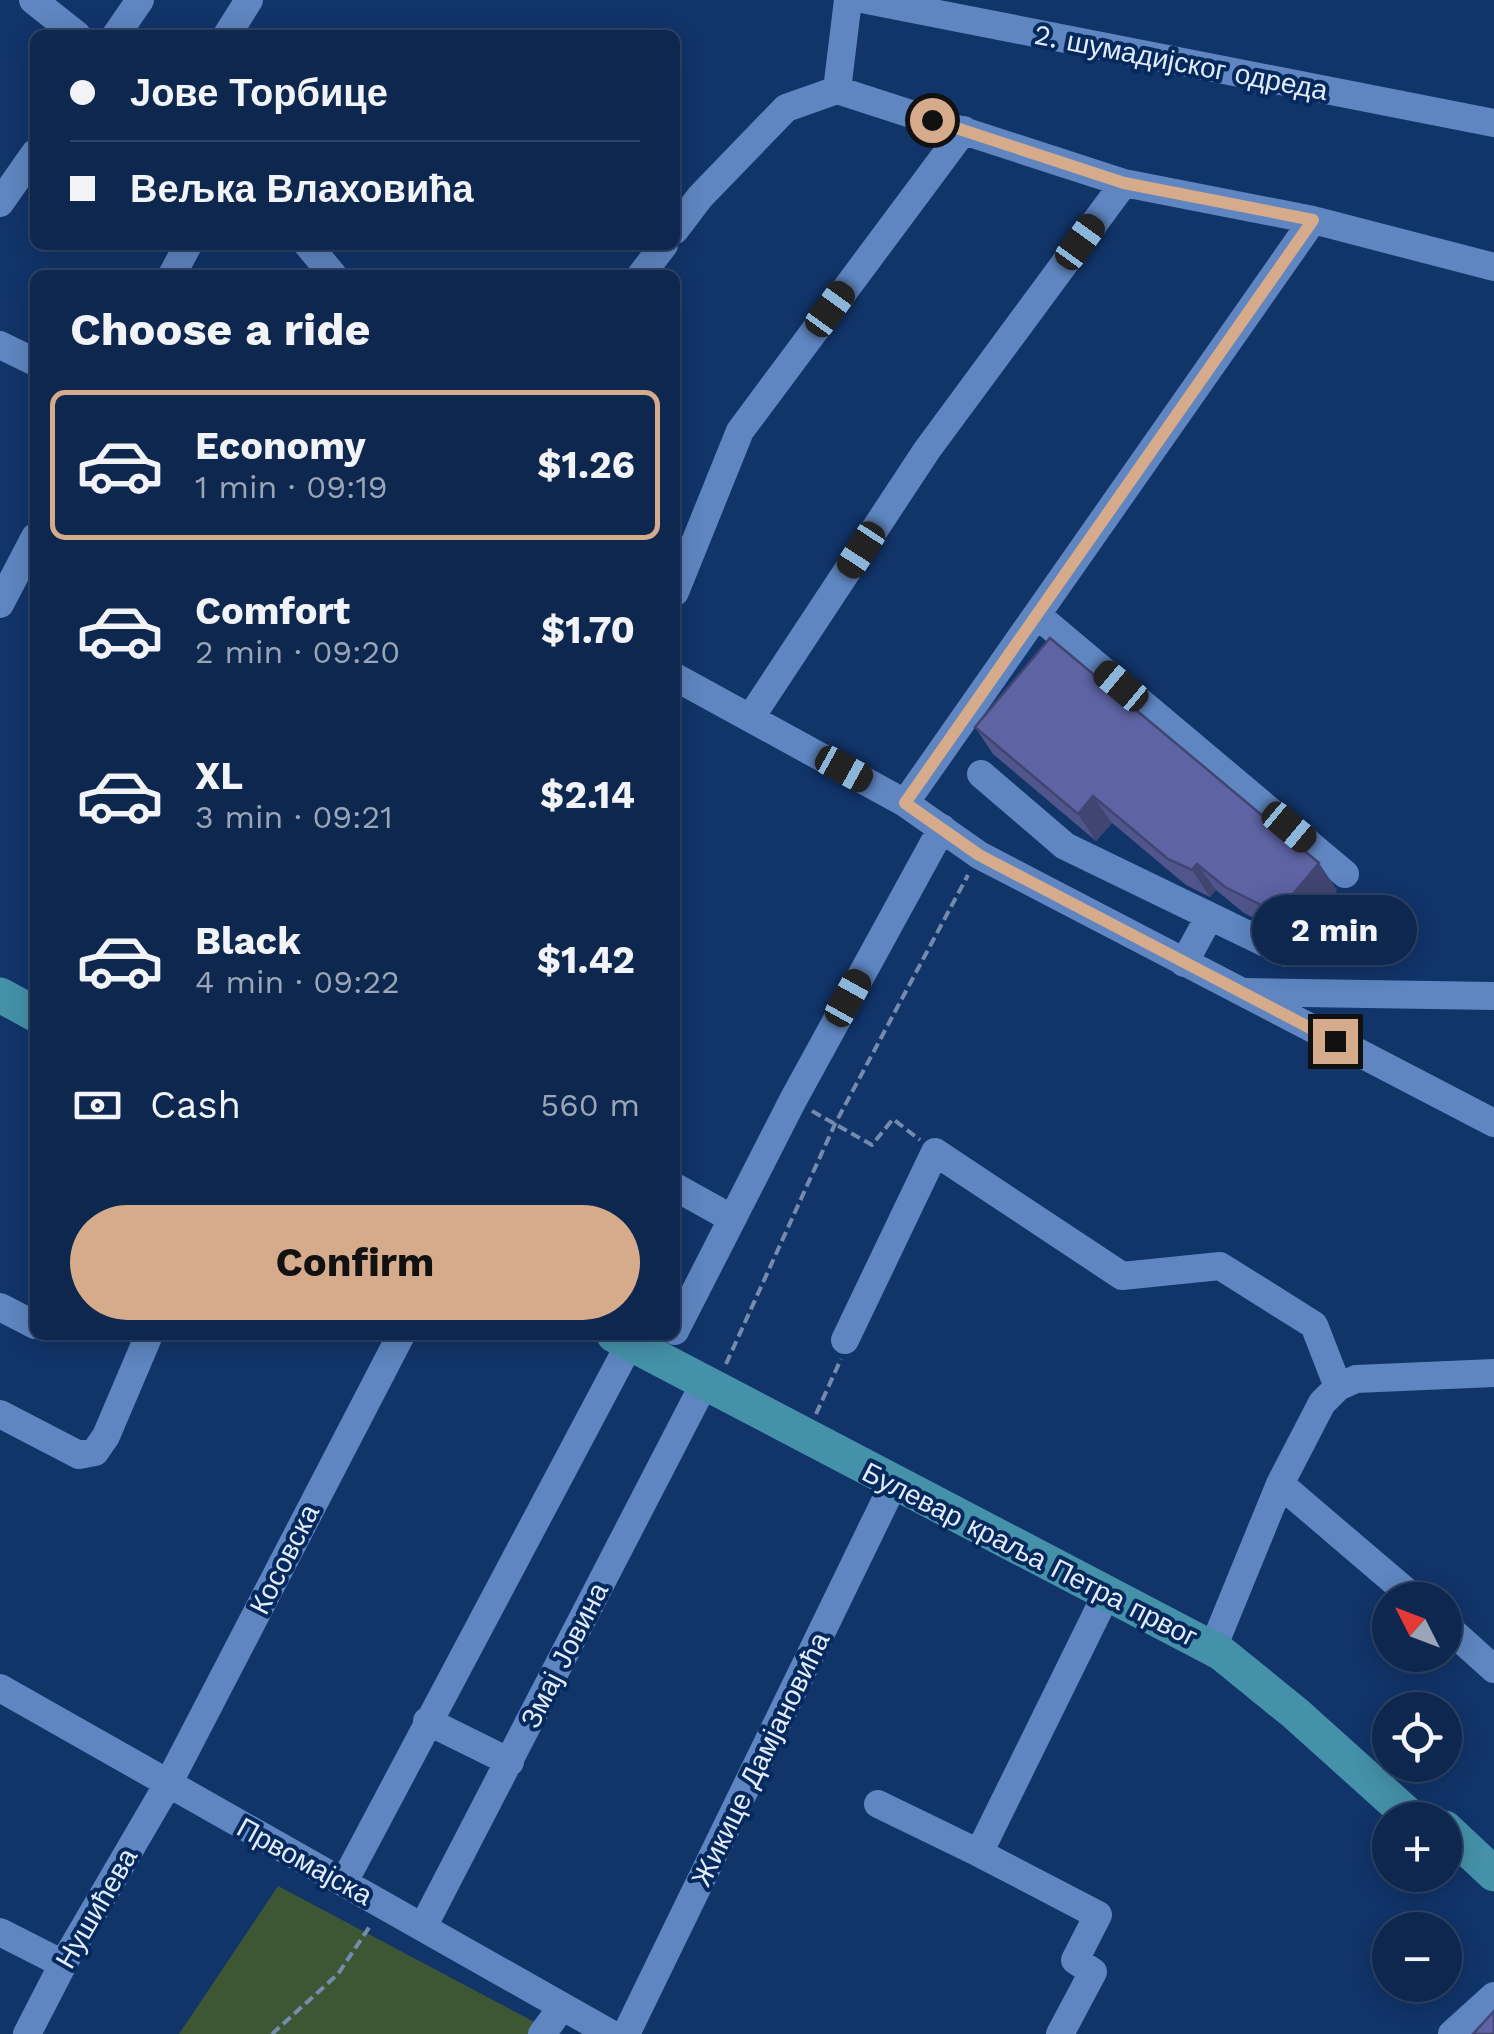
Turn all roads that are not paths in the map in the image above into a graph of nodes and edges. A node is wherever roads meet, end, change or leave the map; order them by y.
1 (33, 0) edge
2 (140, 0) edge
3 (249, 0) edge
4 (848, 0) edge
5 (868, 0) edge
6 (71, 30) edge
7 (119, 30) edge
8 (230, 30) edge
9 (837, 90) junction
10 (1494, 123) edge
11 (964, 130) junction
12 (30, 160) edge
13 (1124, 183) junction
14 (0, 203) edge
15 (1313, 220) junction
16 (680, 223) edge
17 (312, 250) edge
18 (660, 250) edge
19 (1494, 268) edge
20 (330, 270) edge
21 (645, 270) edge
22 (0, 345) edge
23 (30, 360) edge
24 (30, 546) edge
25 (680, 580) edge
26 (0, 604) edge
27 (1036, 615) junction
28 (680, 679) edge
29 (751, 718) junction
30 (982, 774) dead end
31 (905, 803) junction
32 (942, 828) junction
33 (1345, 874) dead end
34 (1209, 917) junction
35 (1286, 954) dead end
36 (1184, 963) junction
37 (1240, 992) junction
38 (0, 995) edge
39 (1494, 996) edge
40 (30, 1011) edge
41 (0, 1021) edge
42 (30, 1037) edge
43 (1494, 1123) edge
44 (680, 1190) edge
45 (731, 1218) junction
46 (680, 1298) edge
47 (0, 1307) edge
48 (30, 1322) edge
49 (147, 1340) edge
50 (398, 1340) edge
51 (653, 1340) edge
52 (845, 1340) road end
53 (1494, 1372) edge
54 (713, 1377) junction
55 (1338, 1387) junction
56 (0, 1414) edge
57 (894, 1484) junction
58 (1280, 1484) junction
59 (1395, 1582) edge
60 (1106, 1594) junction
61 (1219, 1633) junction
62 (1462, 1640) edge
63 (1494, 1669) edge
64 (0, 1688) edge
65 (427, 1721) junction
66 (510, 1762) junction
67 (168, 1784) junction
68 (1394, 1802) edge
69 (1416, 1802) edge
70 (878, 1804) dead end
71 (1462, 1844) edge
72 (979, 1853) junction
73 (1462, 1864) edge
74 (1494, 1874) edge
75 (344, 1882) junction
76 (1494, 1894) edge
77 (423, 1927) junction
78 (0, 1932) edge
79 (63, 1964) junction
80 (1494, 1996) edge
81 (562, 2006) junction
82 (26, 2034) edge
83 (542, 2034) edge
84 (611, 2034) edge
85 (626, 2034) edge
86 (1060, 2034) edge
87 (1452, 2034) edge

1 - 6 street
2 - 7 street
3 - 8 street
4 - 9 street
5 - 10 street, 2. шумадијског одреда
9 - 11 street
9 - 16 street
11 - 13 street
11 - 25 street
12 - 14 street
13 - 15 street
13 - 29 street
15 - 19 street
15 - 27 street
17 - 20 street
18 - 21 street
22 - 23 street
24 - 26 street
27 - 31 street
27 - 33 street
28 - 29 street
29 - 31 street
30 - 34 street
31 - 32 street
32 - 36 street
32 - 45 street
34 - 35 street
34 - 36 street
36 - 37 street
37 - 39 street
37 - 43 street
38 - 40 main road
41 - 42 main road
44 - 45 street
45 - 46 street
47 - 48 street
49 - 56 street
50 - 67 street, Косовска
51 - 54 main road, Булевар краља Петра првог
51 - 65 street
52 - 55 street
53 - 55 street
54 - 57 main road, Булевар краља Петра првог
54 - 61 main road, Булевар краља Петра првог
54 - 66 street, Змај Јовина
55 - 58 street
57 - 60 main road, Булевар краља Петра првог
57 - 85 street, Жикице Дамјановића
58 - 59 street
58 - 61 street
60 - 68 main road, Булевар краља Петра првог
60 - 72 street
61 - 69 main road, Булевар краља Петра првог
62 - 63 street
64 - 67 street, Првомајска
65 - 66 street
65 - 75 street
66 - 77 street, Змај Јовина
67 - 75 street, Првомајска
67 - 79 street, Нушићева
70 - 72 street
71 - 74 main road
72 - 86 street
73 - 76 main road
75 - 77 street, Првомајска
77 - 81 street, Првомајска
78 - 79 street
79 - 82 street, Нушићева
80 - 87 street
81 - 83 street
81 - 84 street, Првомајска

